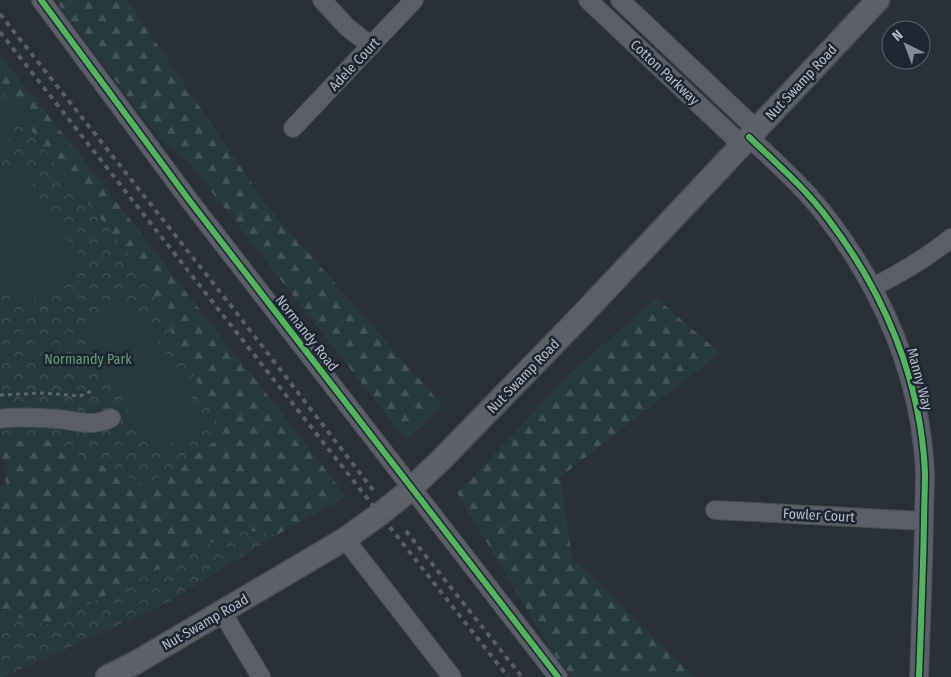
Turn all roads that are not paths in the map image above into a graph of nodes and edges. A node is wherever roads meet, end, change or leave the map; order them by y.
1 (41, 0) edge
2 (322, 0) edge
3 (414, 0) edge
4 (588, 0) edge
5 (878, 0) edge
6 (624, 4) edge
7 (615, 25) junction
8 (370, 46) junction
9 (293, 128) dead end
10 (749, 137) junction
11 (951, 238) edge
12 (873, 287) junction
13 (111, 418) dead end
14 (0, 419) edge
15 (411, 489) junction
16 (715, 510) dead end
17 (924, 521) junction
18 (345, 539) junction
19 (222, 612) junction
20 (107, 677) edge
21 (260, 677) edge
22 (452, 677) edge
23 (558, 677) edge
24 (919, 677) edge

1 - 15 street, Normandy Road
2 - 8 street
3 - 8 street, Adele Court
4 - 7 street, Cotton Parkway
5 - 10 main road, Nut Swamp Road
6 - 7 street
6 - 10 street, Cotton Parkway
7 - 10 street, Cotton Parkway
8 - 9 street, Adele Court
10 - 12 street, Manny Way
10 - 15 main road, Nut Swamp Road
11 - 12 street
12 - 17 street, Manny Way
13 - 14 street
15 - 18 main road, Nut Swamp Road
15 - 23 street, Normandy Road
16 - 17 street, Fowler Court
17 - 24 street, Manny Way
18 - 19 main road, Nut Swamp Road
18 - 22 street
19 - 20 main road, Nut Swamp Road
19 - 21 street

